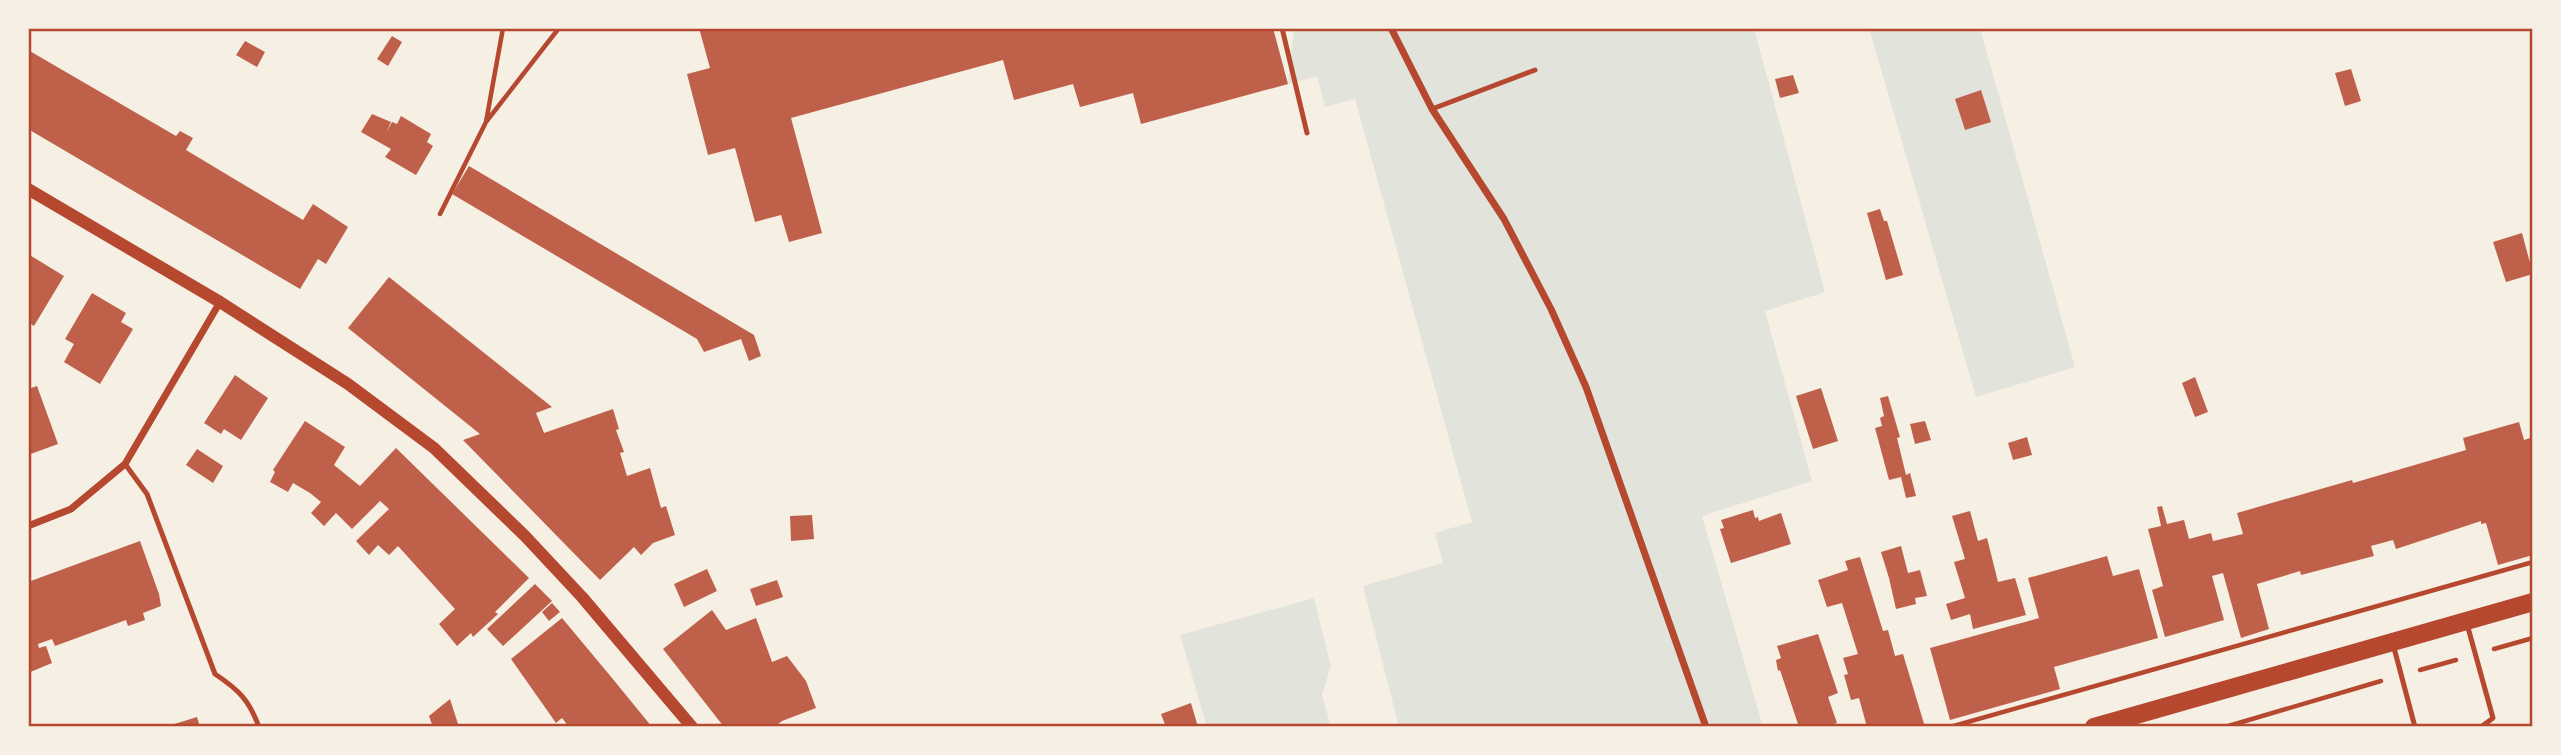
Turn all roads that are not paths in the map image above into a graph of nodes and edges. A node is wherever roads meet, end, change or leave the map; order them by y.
1 (1282, 28) edge
2 (1391, 28) edge
3 (1535, 70) dead end
4 (1432, 109) junction
5 (1307, 133) dead end
6 (28, 189) edge
7 (220, 302) junction
8 (125, 464) junction
9 (28, 526) edge
10 (2533, 601) edge
11 (2466, 621) junction
12 (2392, 641) junction
13 (259, 727) edge
14 (692, 727) edge
15 (1706, 727) edge
16 (2094, 727) edge
17 (2415, 727) edge
18 (2481, 727) edge

1 - 5 lane
2 - 4 street
3 - 4 lane
4 - 15 street
6 - 7 street
7 - 8 street
7 - 14 street
8 - 9 street
8 - 13 lane
10 - 11 main road
11 - 12 main road
11 - 18 lane
12 - 16 main road
12 - 17 lane

